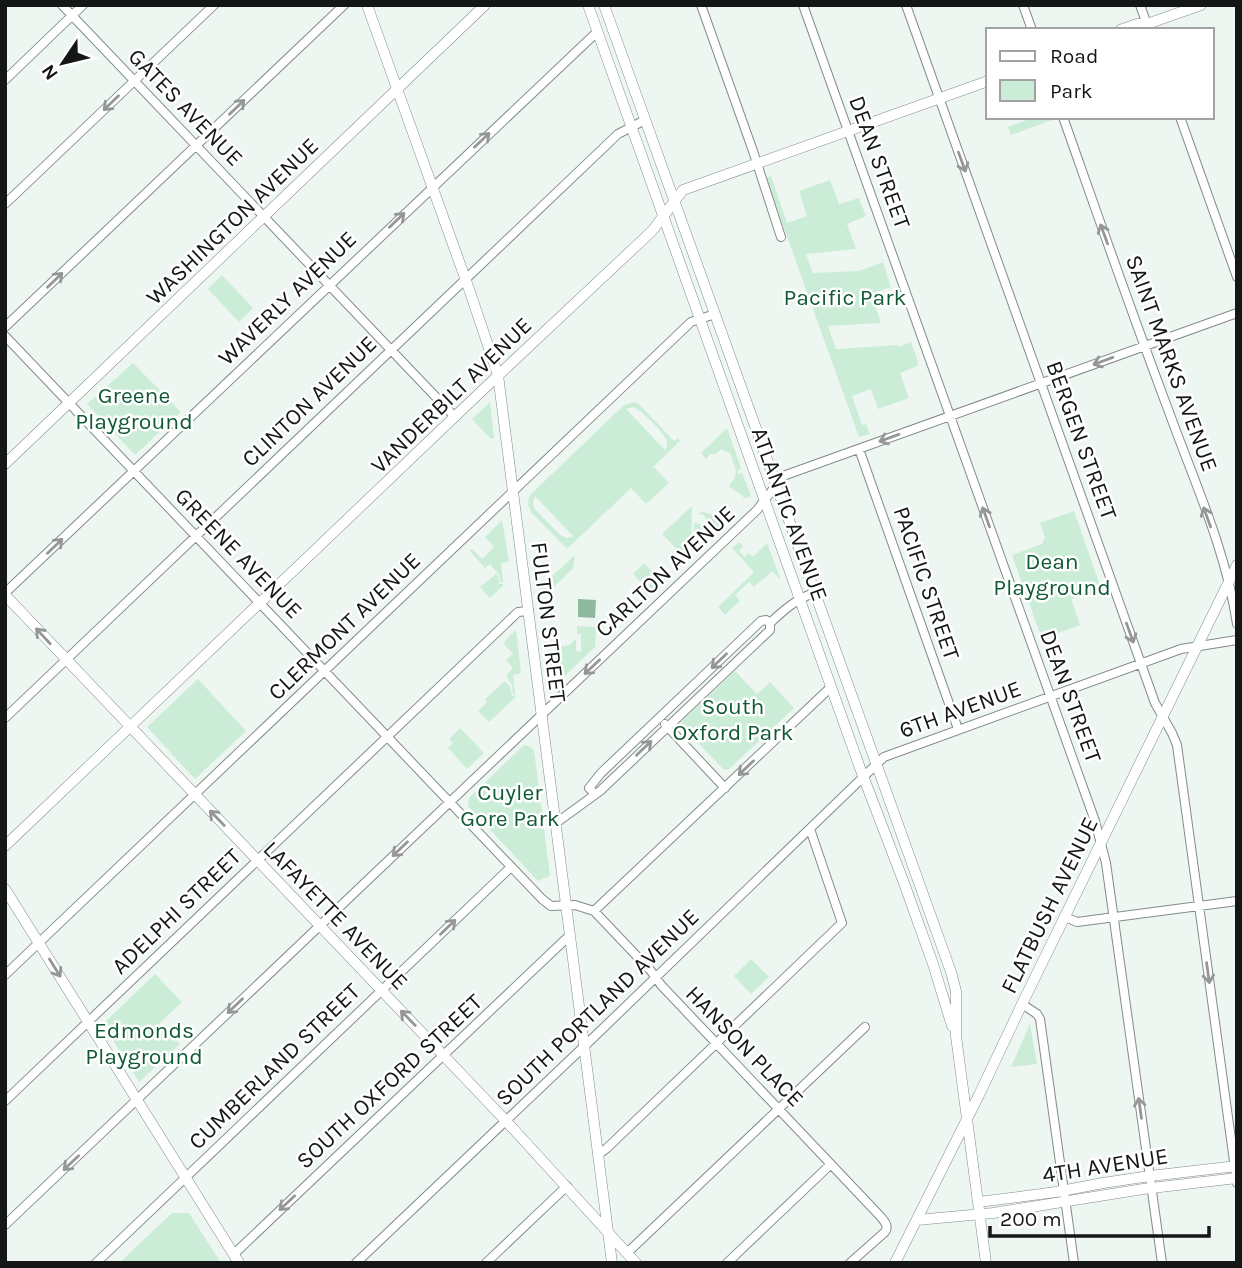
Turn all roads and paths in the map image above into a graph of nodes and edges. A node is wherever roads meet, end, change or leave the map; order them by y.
1 (62, 5) edge
2 (83, 5) edge
3 (214, 5) edge
4 (344, 5) edge
5 (368, 5) edge
6 (485, 5) edge
7 (587, 5) edge
8 (604, 5) edge
9 (701, 5) edge
10 (803, 5) edge
11 (906, 5) edge
12 (1023, 5) edge
13 (1140, 5) edge
14 (1201, 5) edge
15 (72, 16) junction
16 (1031, 28) edge
17 (1126, 28) edge
18 (1146, 28) edge
19 (597, 32) junction
20 (5, 80) edge
21 (134, 81) junction
22 (986, 82) edge
23 (397, 89) junction
24 (939, 98) junction
25 (1064, 119) edge
26 (1181, 119) edge
27 (645, 120) junction
28 (631, 127) junction
29 (848, 131) junction
30 (196, 146) junction
31 (757, 163) junction
32 (432, 187) junction
33 (674, 201) junction
34 (5, 204) edge
35 (663, 216) junction
36 (264, 217) junction
37 (781, 237) dead end
38 (1237, 277) edge
39 (465, 279) junction
40 (329, 285) junction
41 (1237, 313) edge
42 (715, 314) junction
43 (700, 319) junction
44 (5, 327) edge
45 (5, 335) edge
46 (1144, 346) junction
47 (391, 350) junction
48 (498, 375) junction
49 (1041, 384) junction
50 (69, 403) junction
51 (950, 416) junction
52 (455, 417) junction
53 (859, 449) junction
54 (5, 464) edge
55 (134, 471) junction
56 (776, 485) junction
57 (513, 490) junction
58 (764, 501) junction
59 (196, 536) junction
60 (1237, 565) edge
61 (1229, 582) junction
62 (814, 593) junction
63 (5, 594) edge
64 (800, 599) junction
65 (260, 603) junction
66 (529, 611) junction
67 (770, 623) junction
68 (1237, 624) edge
69 (1237, 640) edge
70 (1198, 645) junction
71 (66, 660) junction
72 (1141, 663) junction
73 (324, 671) junction
74 (831, 687) junction
75 (1050, 696) junction
76 (542, 714) junction
77 (1163, 716) junction
78 (660, 717) junction
79 (5, 718) edge
80 (130, 727) junction
81 (667, 727) junction
82 (953, 731) junction
83 (387, 737) junction
84 (876, 765) junction
85 (863, 777) junction
86 (725, 788) junction
87 (194, 794) junction
88 (595, 794) junction
89 (449, 802) junction
90 (556, 823) junction
91 (810, 830) junction
92 (1101, 843) junction
93 (5, 846) edge
94 (258, 861) junction
95 (510, 867) junction
96 (5, 889) edge
97 (1237, 901) edge
98 (566, 906) junction
99 (1199, 906) junction
100 (594, 911) junction
101 (1065, 917) junction
102 (1113, 917) junction
103 (320, 926) junction
104 (570, 936) junction
105 (39, 943) junction
106 (949, 966) junction
107 (935, 971) junction
108 (5, 975) edge
109 (655, 978) junction
110 (382, 990) junction
111 (1022, 1004) junction
112 (89, 1022) junction
113 (864, 1027) dead end
114 (956, 1036) junction
115 (716, 1044) junction
116 (584, 1046) junction
117 (443, 1055) junction
118 (137, 1099) junction
119 (5, 1101) edge
120 (778, 1108) junction
121 (967, 1119) junction
122 (506, 1121) junction
123 (598, 1155) junction
124 (831, 1164) junction
125 (1235, 1166) edge
126 (1150, 1176) junction
127 (186, 1177) junction
128 (1236, 1179) edge
129 (567, 1186) junction
130 (1151, 1188) junction
131 (1064, 1195) junction
132 (979, 1208) junction
133 (917, 1220) junction
134 (5, 1225) edge
135 (608, 1231) junction
136 (627, 1252) junction
137 (236, 1258) edge
138 (896, 1262) edge
139 (96, 1263) edge
140 (356, 1263) edge
141 (486, 1263) edge
142 (611, 1263) edge
143 (636, 1263) edge
144 (727, 1263) edge
145 (850, 1263) edge
146 (986, 1263) edge
147 (1074, 1263) edge
148 (1162, 1263) edge

1 - 15 street, GATES AVENUE
2 - 15 street
3 - 21 street
30 -> 4 street
5 - 23 main road, FULTON STREET
6 - 23 main road, WASHINGTON AVENUE
7 - 19 main road, ATLANTIC AVENUE
8 - 27 main road, ATLANTIC AVENUE
9 - 31 street
10 - 29 street, DEAN STREET
11 - 24 street, BERGEN STREET
12 - 16 street
13 - 18 street
14 - 18 main road
15 - 20 street
15 - 21 street, GATES AVENUE
17 - 18 main road
19 - 28 main road, ATLANTIC AVENUE
32 -> 19 street, WAVERLY AVENUE
21 - 30 street, GATES AVENUE
21 -> 34 street
22 - 24 main road, VANDERBILT AVENUE
23 - 32 main road, FULTON STREET
23 - 36 main road, WASHINGTON AVENUE
24 - 29 main road, VANDERBILT AVENUE
24 -> 49 street, BERGEN STREET
46 -> 25 street, SAINT MARKS AVENUE
26 - 38 street
27 - 28 street, CLINTON AVENUE
27 - 33 main road, ATLANTIC AVENUE
28 - 35 main road, ATLANTIC AVENUE
28 - 39 street, CLINTON AVENUE
29 - 31 main road, VANDERBILT AVENUE
29 - 51 street, DEAN STREET
30 - 36 street, GATES AVENUE
44 -> 30 street
31 - 33 main road, VANDERBILT AVENUE
31 - 37 street
32 - 39 main road, FULTON STREET
40 -> 32 street, WAVERLY AVENUE
33 - 35 main road, VANDERBILT AVENUE
33 - 42 main road, ATLANTIC AVENUE
35 - 43 main road, ATLANTIC AVENUE
35 - 48 main road, VANDERBILT AVENUE
36 - 40 street, GATES AVENUE
36 - 50 main road, WASHINGTON AVENUE
39 - 47 street, CLINTON AVENUE
39 - 48 main road, FULTON STREET
40 - 47 street, GATES AVENUE
40 - 55 street, WAVERLY AVENUE
41 - 46 street, CARLTON AVENUE
42 - 43 street, CLERMONT AVENUE
42 - 56 main road, ATLANTIC AVENUE
43 - 57 street, CLERMONT AVENUE
43 - 58 main road, ATLANTIC AVENUE
45 - 50 street, GREENE AVENUE
46 -> 49 street, CARLTON AVENUE
61 -> 46 street, SAINT MARKS AVENUE
47 - 52 street, GATES AVENUE
47 - 59 street, CLINTON AVENUE
48 - 52 main road, VANDERBILT AVENUE
48 - 57 main road, FULTON STREET
49 - 51 street, CARLTON AVENUE
49 -> 72 street, BERGEN STREET
50 - 54 main road, WASHINGTON AVENUE
50 - 55 street, GREENE AVENUE
51 -> 53 street, CARLTON AVENUE
75 -> 51 street, DEAN STREET
52 - 65 main road, VANDERBILT AVENUE
53 - 56 street, CARLTON AVENUE
53 - 82 street, PACIFIC STREET
55 - 59 street, GREENE AVENUE
63 -> 55 street, WAVERLY AVENUE
56 - 58 street, CARLTON AVENUE
56 - 62 main road, ATLANTIC AVENUE
57 - 66 main road, FULTON STREET
57 - 73 street, CLERMONT AVENUE
58 - 64 main road, ATLANTIC AVENUE
58 -> 76 street, CARLTON AVENUE
59 - 65 street, GREENE AVENUE
59 - 71 street, CLINTON AVENUE
60 - 61 main road, FLATBUSH AVENUE
61 - 68 street, SAINT MARKS AVENUE
61 - 70 main road, FLATBUSH AVENUE
62 - 64 street
62 - 84 main road, ATLANTIC AVENUE
71 -> 63 main road, LAFAYETTE AVENUE
64 - 67 street
64 - 74 main road, ATLANTIC AVENUE
65 - 73 street, GREENE AVENUE
65 - 80 main road, VANDERBILT AVENUE
66 - 76 main road, FULTON STREET
66 - 83 street, ADELPHI STREET
67 -> 78 street
67 - 81 street
69 - 70 street, 6TH AVENUE
70 - 72 street, 6TH AVENUE
70 - 77 main road, FLATBUSH AVENUE
71 - 79 street, CLINTON AVENUE
71 - 80 main road, LAFAYETTE AVENUE
72 - 75 street, 6TH AVENUE
72 - 77 street, BERGEN STREET
73 - 83 street, GREENE AVENUE
73 - 87 street, CLERMONT AVENUE
74 - 85 main road, ATLANTIC AVENUE
74 -> 86 street
75 - 82 street, 6TH AVENUE
75 - 92 street, DEAN STREET
76 - 89 street, CARLTON AVENUE
76 - 90 main road, FULTON STREET
77 - 92 main road, FLATBUSH AVENUE
77 - 99 street, BERGEN STREET
78 - 81 street
78 - 88 street
80 - 87 main road, LAFAYETTE AVENUE
80 - 93 main road, VANDERBILT AVENUE
81 - 86 street
88 -> 81 street
82 - 84 street, 6TH AVENUE
83 - 89 street, GREENE AVENUE
83 - 94 street, ADELPHI STREET
84 - 85 street, 6TH AVENUE
84 - 106 main road, ATLANTIC AVENUE
85 - 91 street, SOUTH PORTLAND AVENUE
85 - 107 main road, ATLANTIC AVENUE
86 - 100 street
94 -> 87 main road, LAFAYETTE AVENUE
87 - 105 street, CLERMONT AVENUE
88 - 90 street
89 - 95 street, GREENE AVENUE
89 -> 103 street, CARLTON AVENUE
90 - 98 main road, FULTON STREET
91 - 109 street, SOUTH PORTLAND AVENUE
91 - 115 street
92 - 101 main road, FLATBUSH AVENUE
92 - 102 street, DEAN STREET
94 - 103 main road, LAFAYETTE AVENUE
94 - 112 street, ADELPHI STREET
95 - 98 street, GREENE AVENUE
110 -> 95 street, CUMBERLAND STREET
96 - 105 main road
97 - 99 street
98 - 100 street
98 - 104 main road, FULTON STREET
99 - 102 street
99 -> 125 street, BERGEN STREET
100 - 109 street, HANSON PLACE
101 - 102 street
101 - 111 main road, FLATBUSH AVENUE
126 -> 102 street, DEAN STREET
103 - 110 main road, LAFAYETTE AVENUE
103 -> 118 street, CARLTON AVENUE
104 - 116 main road, FULTON STREET
104 - 117 street, SOUTH OXFORD STREET
105 - 108 street, CLERMONT AVENUE
105 -> 112 main road
106 - 107 street
106 - 114 main road, ATLANTIC AVENUE
107 - 114 main road, ATLANTIC AVENUE
109 - 115 street, HANSON PLACE
109 - 116 street, SOUTH PORTLAND AVENUE
117 -> 110 main road, LAFAYETTE AVENUE
110 - 127 street, CUMBERLAND STREET
111 - 121 main road, FLATBUSH AVENUE
111 - 131 street
112 - 118 main road
112 - 119 street, ADELPHI STREET
113 - 120 street
114 - 121 main road, ATLANTIC AVENUE
115 - 120 street, HANSON PLACE
115 - 123 street
116 - 122 street, SOUTH PORTLAND AVENUE
116 - 123 main road, FULTON STREET
117 - 122 main road, LAFAYETTE AVENUE
117 -> 137 street, SOUTH OXFORD STREET
118 - 127 main road
118 -> 134 street, CARLTON AVENUE
120 - 124 street, HANSON PLACE
120 - 136 street
121 - 132 main road, ATLANTIC AVENUE
121 - 133 main road, FLATBUSH AVENUE
122 - 129 main road, LAFAYETTE AVENUE
122 - 140 street, SOUTH PORTLAND AVENUE
123 - 135 main road, FULTON STREET
124 - 144 street
124 - 145 street, HANSON PLACE
125 - 126 main road, 4TH AVENUE
125 - 128 street, BERGEN STREET
126 - 130 street, DEAN STREET
126 - 131 main road, 4TH AVENUE
127 - 137 main road
127 - 139 street, CUMBERLAND STREET
128 - 130 main road, 4TH AVENUE
129 - 135 main road, LAFAYETTE AVENUE
129 - 141 street
130 - 131 main road, 4TH AVENUE
130 - 148 street, DEAN STREET
131 - 132 main road, 4TH AVENUE
131 - 147 street
132 - 133 main road, 4TH AVENUE
132 - 146 main road, ATLANTIC AVENUE
133 - 138 main road, FLATBUSH AVENUE
135 - 136 main road, LAFAYETTE AVENUE
135 - 142 main road, FULTON STREET
136 - 143 main road, LAFAYETTE AVENUE

